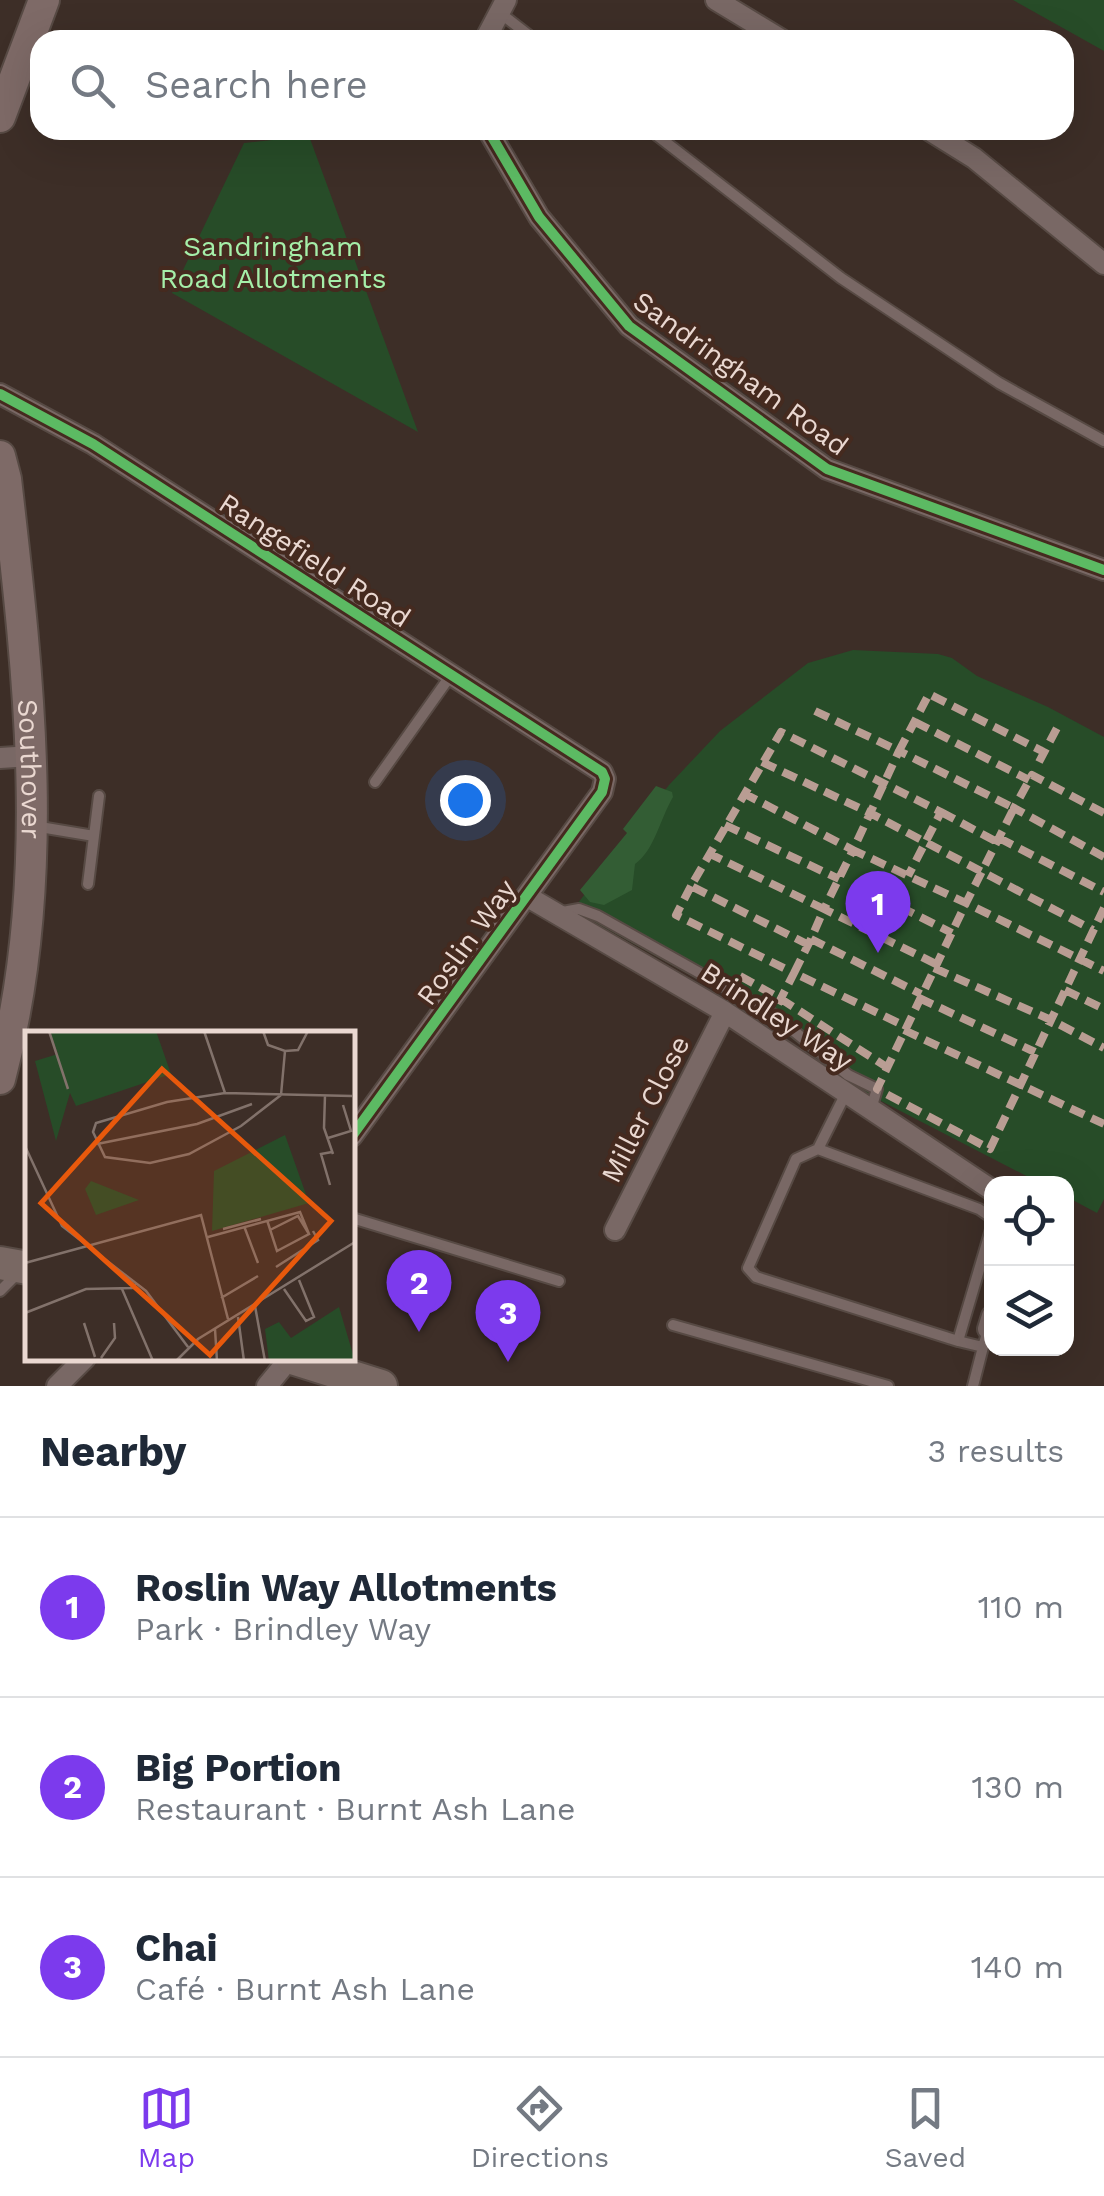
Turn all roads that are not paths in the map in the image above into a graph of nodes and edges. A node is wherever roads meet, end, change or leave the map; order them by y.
1 (44, 0) edge
2 (716, 0) edge
3 (503, 6) edge
4 (33, 30) edge
5 (490, 30) edge
6 (526, 30) edge
7 (766, 30) edge
8 (30, 37) edge
9 (0, 117) edge
10 (494, 140) edge
11 (663, 140) edge
12 (945, 140) edge
13 (1104, 264) edge
14 (0, 394) edge
15 (1104, 441) edge
16 (0, 456) edge
17 (1104, 570) edge
18 (451, 674) junction
19 (15, 757) edge
20 (602, 772) joint
21 (374, 782) dead end
22 (99, 796) dead end
23 (33, 826) junction
24 (94, 836) junction
25 (88, 884) dead end
26 (528, 897) junction
27 (552, 914) junction
28 (724, 1012) junction
29 (0, 1079) edge
30 (846, 1094) junction
31 (870, 1110) junction
32 (355, 1132) edge
33 (818, 1149) junction
34 (984, 1185) edge
35 (984, 1212) edge
36 (355, 1219) edge
37 (615, 1230) dead end
38 (984, 1253) edge
39 (17, 1266) edge
40 (560, 1281) dead end
41 (0, 1291) edge
42 (673, 1325) dead end
43 (984, 1332) edge
44 (958, 1341) junction
45 (984, 1346) edge
46 (82, 1361) edge
47 (288, 1361) edge
48 (301, 1361) edge
49 (57, 1386) edge
50 (267, 1386) edge
51 (381, 1386) edge
52 (888, 1386) edge
53 (973, 1386) edge

1 - 4 street
2 - 7 street
3 - 5 street
3 - 6 lane
8 - 9 street
10 - 17 street, Sandringham Road
11 - 15 lane
12 - 13 street
14 - 18 street, Rangefield Road
16 - 19 street, Southover
18 - 20 street, Rangefield Road
18 - 21 lane
19 - 23 street, Southover
20 - 26 street, Roslin Way
22 - 24 lane
23 - 24 lane
23 - 29 street, Southover
24 - 25 lane
26 - 27 street, Brindley Way
26 - 32 street, Roslin Way
27 - 28 street, Brindley Way
27 - 31 lane
28 - 30 street, Brindley Way
28 - 37 street, Miller Close
30 - 31 street, Brindley Way
30 - 33 lane
31 - 34 street, Brindley Way
33 - 35 lane
33 - 44 lane
36 - 40 lane
38 - 44 lane
39 - 41 lane
42 - 52 lane
43 - 44 lane
45 - 53 lane
46 - 49 street
47 - 50 street
48 - 51 main road

